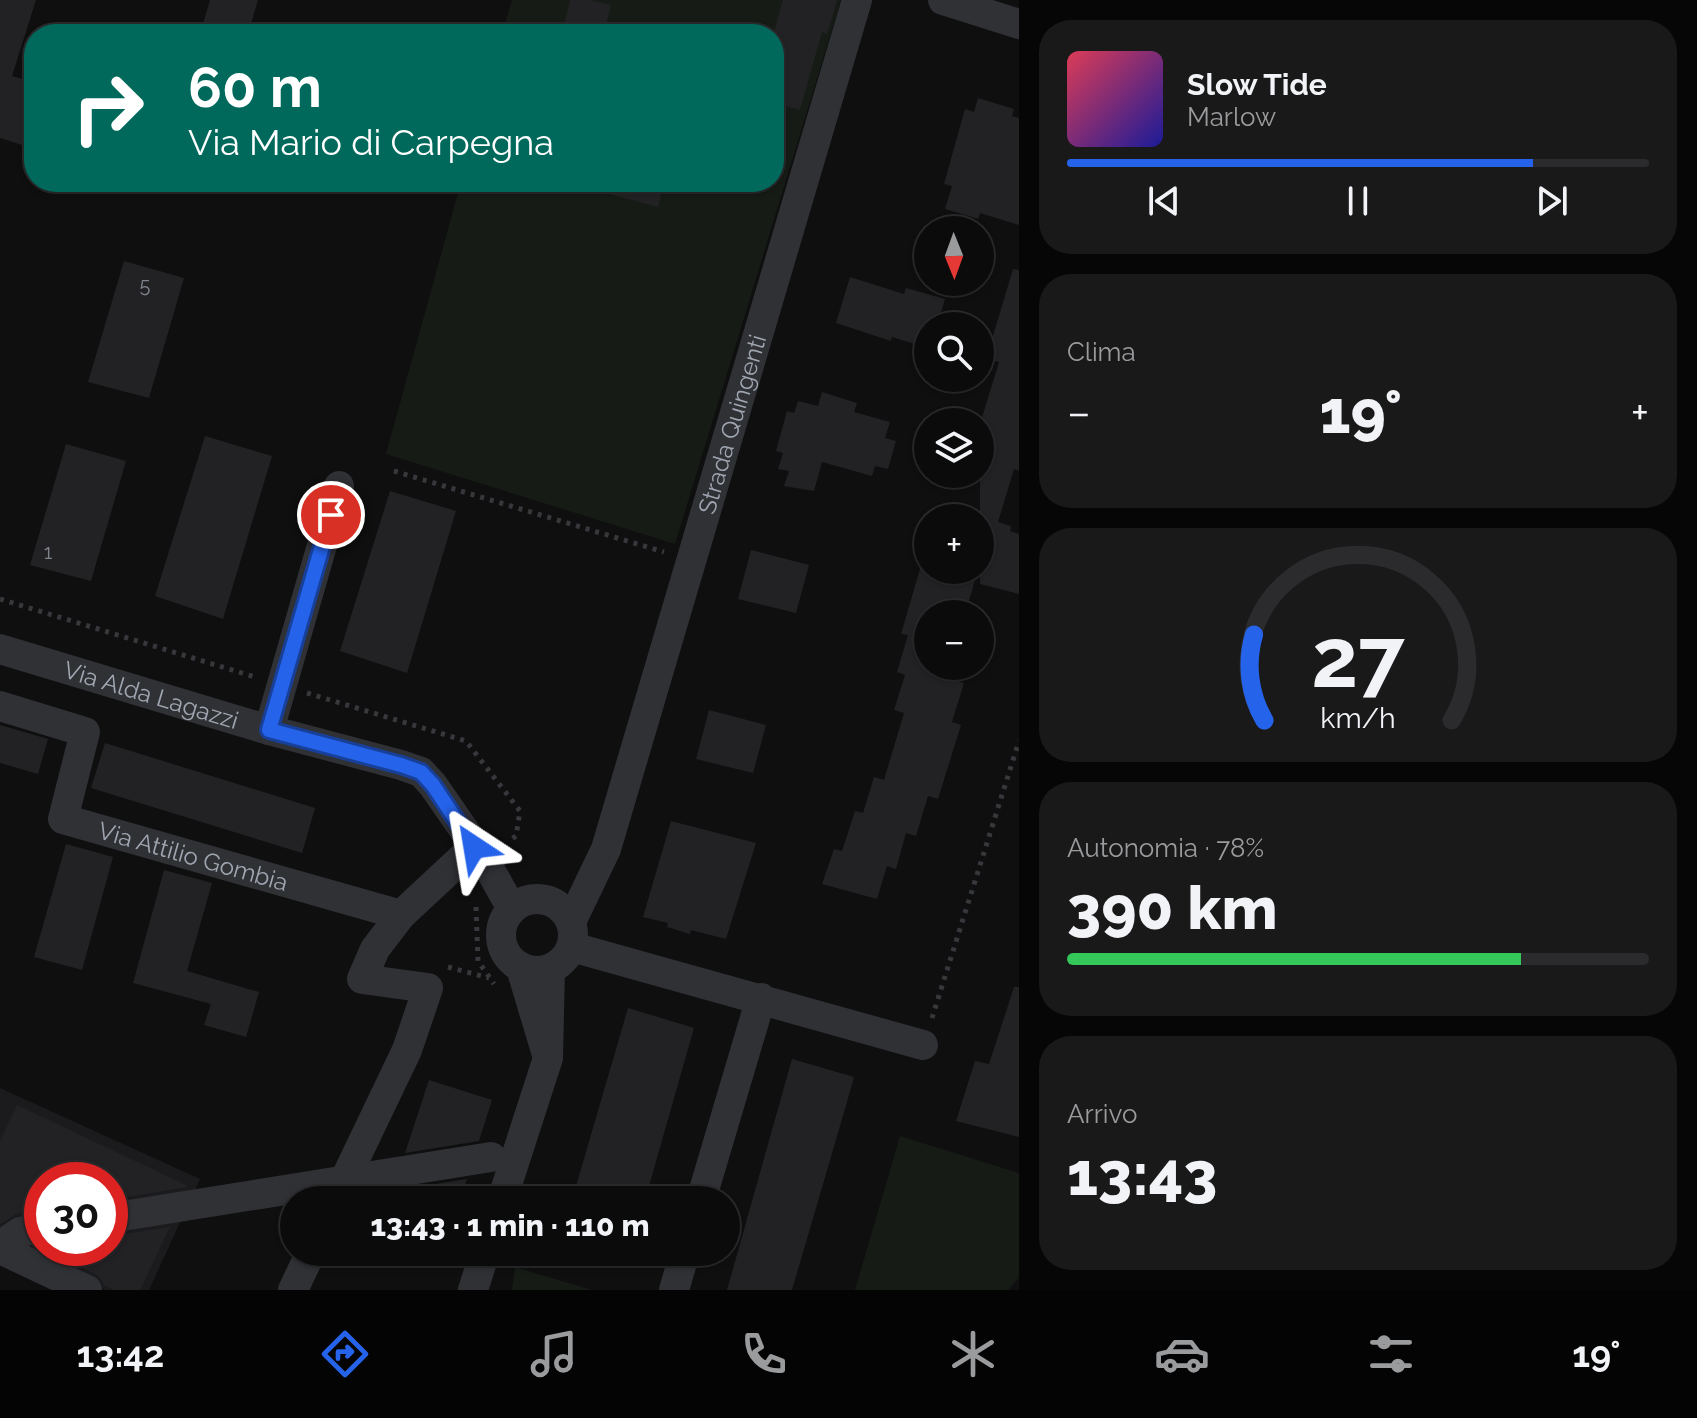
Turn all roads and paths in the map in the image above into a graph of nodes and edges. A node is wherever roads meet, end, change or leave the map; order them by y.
1 (857, 0) edge
2 (943, 0) edge
3 (1019, 24) edge
4 (394, 471) dead end
5 (339, 486) dead end
6 (692, 560) junction
7 (0, 599) edge
8 (0, 649) edge
9 (282, 685) junction
10 (0, 706) edge
11 (269, 730) junction
12 (466, 741) dead end
13 (1019, 741) edge
14 (474, 847) junction
15 (606, 849) junction
16 (542, 899) junction
17 (512, 909) junction
18 (401, 915) junction
19 (572, 934) junction
20 (535, 969) junction
21 (761, 998) junction
22 (923, 1045) joint
23 (491, 1157) dead end
24 (342, 1186) edge
25 (358, 1186) edge
26 (507, 1186) edge
27 (705, 1186) edge
28 (280, 1197) edge
29 (128, 1216) edge
30 (24, 1231) edge
31 (0, 1248) edge
32 (304, 1266) edge
33 (481, 1266) edge
34 (485, 1266) edge
35 (681, 1266) edge
36 (87, 1290) edge
37 (293, 1290) edge
38 (473, 1290) edge
39 (484, 1290) edge
40 (674, 1290) edge

1 - 6 street, Strada Quingenti
2 - 3 street
4 - 6 path
5 - 9 street
6 - 15 street, Strada Quingenti
7 - 9 path
8 - 11 street, Via Alda Lagazzi
9 - 11 street
9 - 12 path
10 - 18 street, Via Attilio Gombia
11 - 14 street, Via Alda Lagazzi
13 - 22 path
14 - 17 street, Via Alda Lagazzi
14 - 18 street
15 - 16 street
15 - 19 street, Strada Quingenti
16 - 17 street
16 - 19 street
17 - 20 street
18 - 24 street
19 - 20 street
19 - 21 street
20 - 26 street
21 - 22 street
21 - 27 street
23 - 25 street
28 - 29 street
30 - 31 street
31 - 36 street
32 - 37 street
33 - 38 street
34 - 39 street
35 - 40 street

